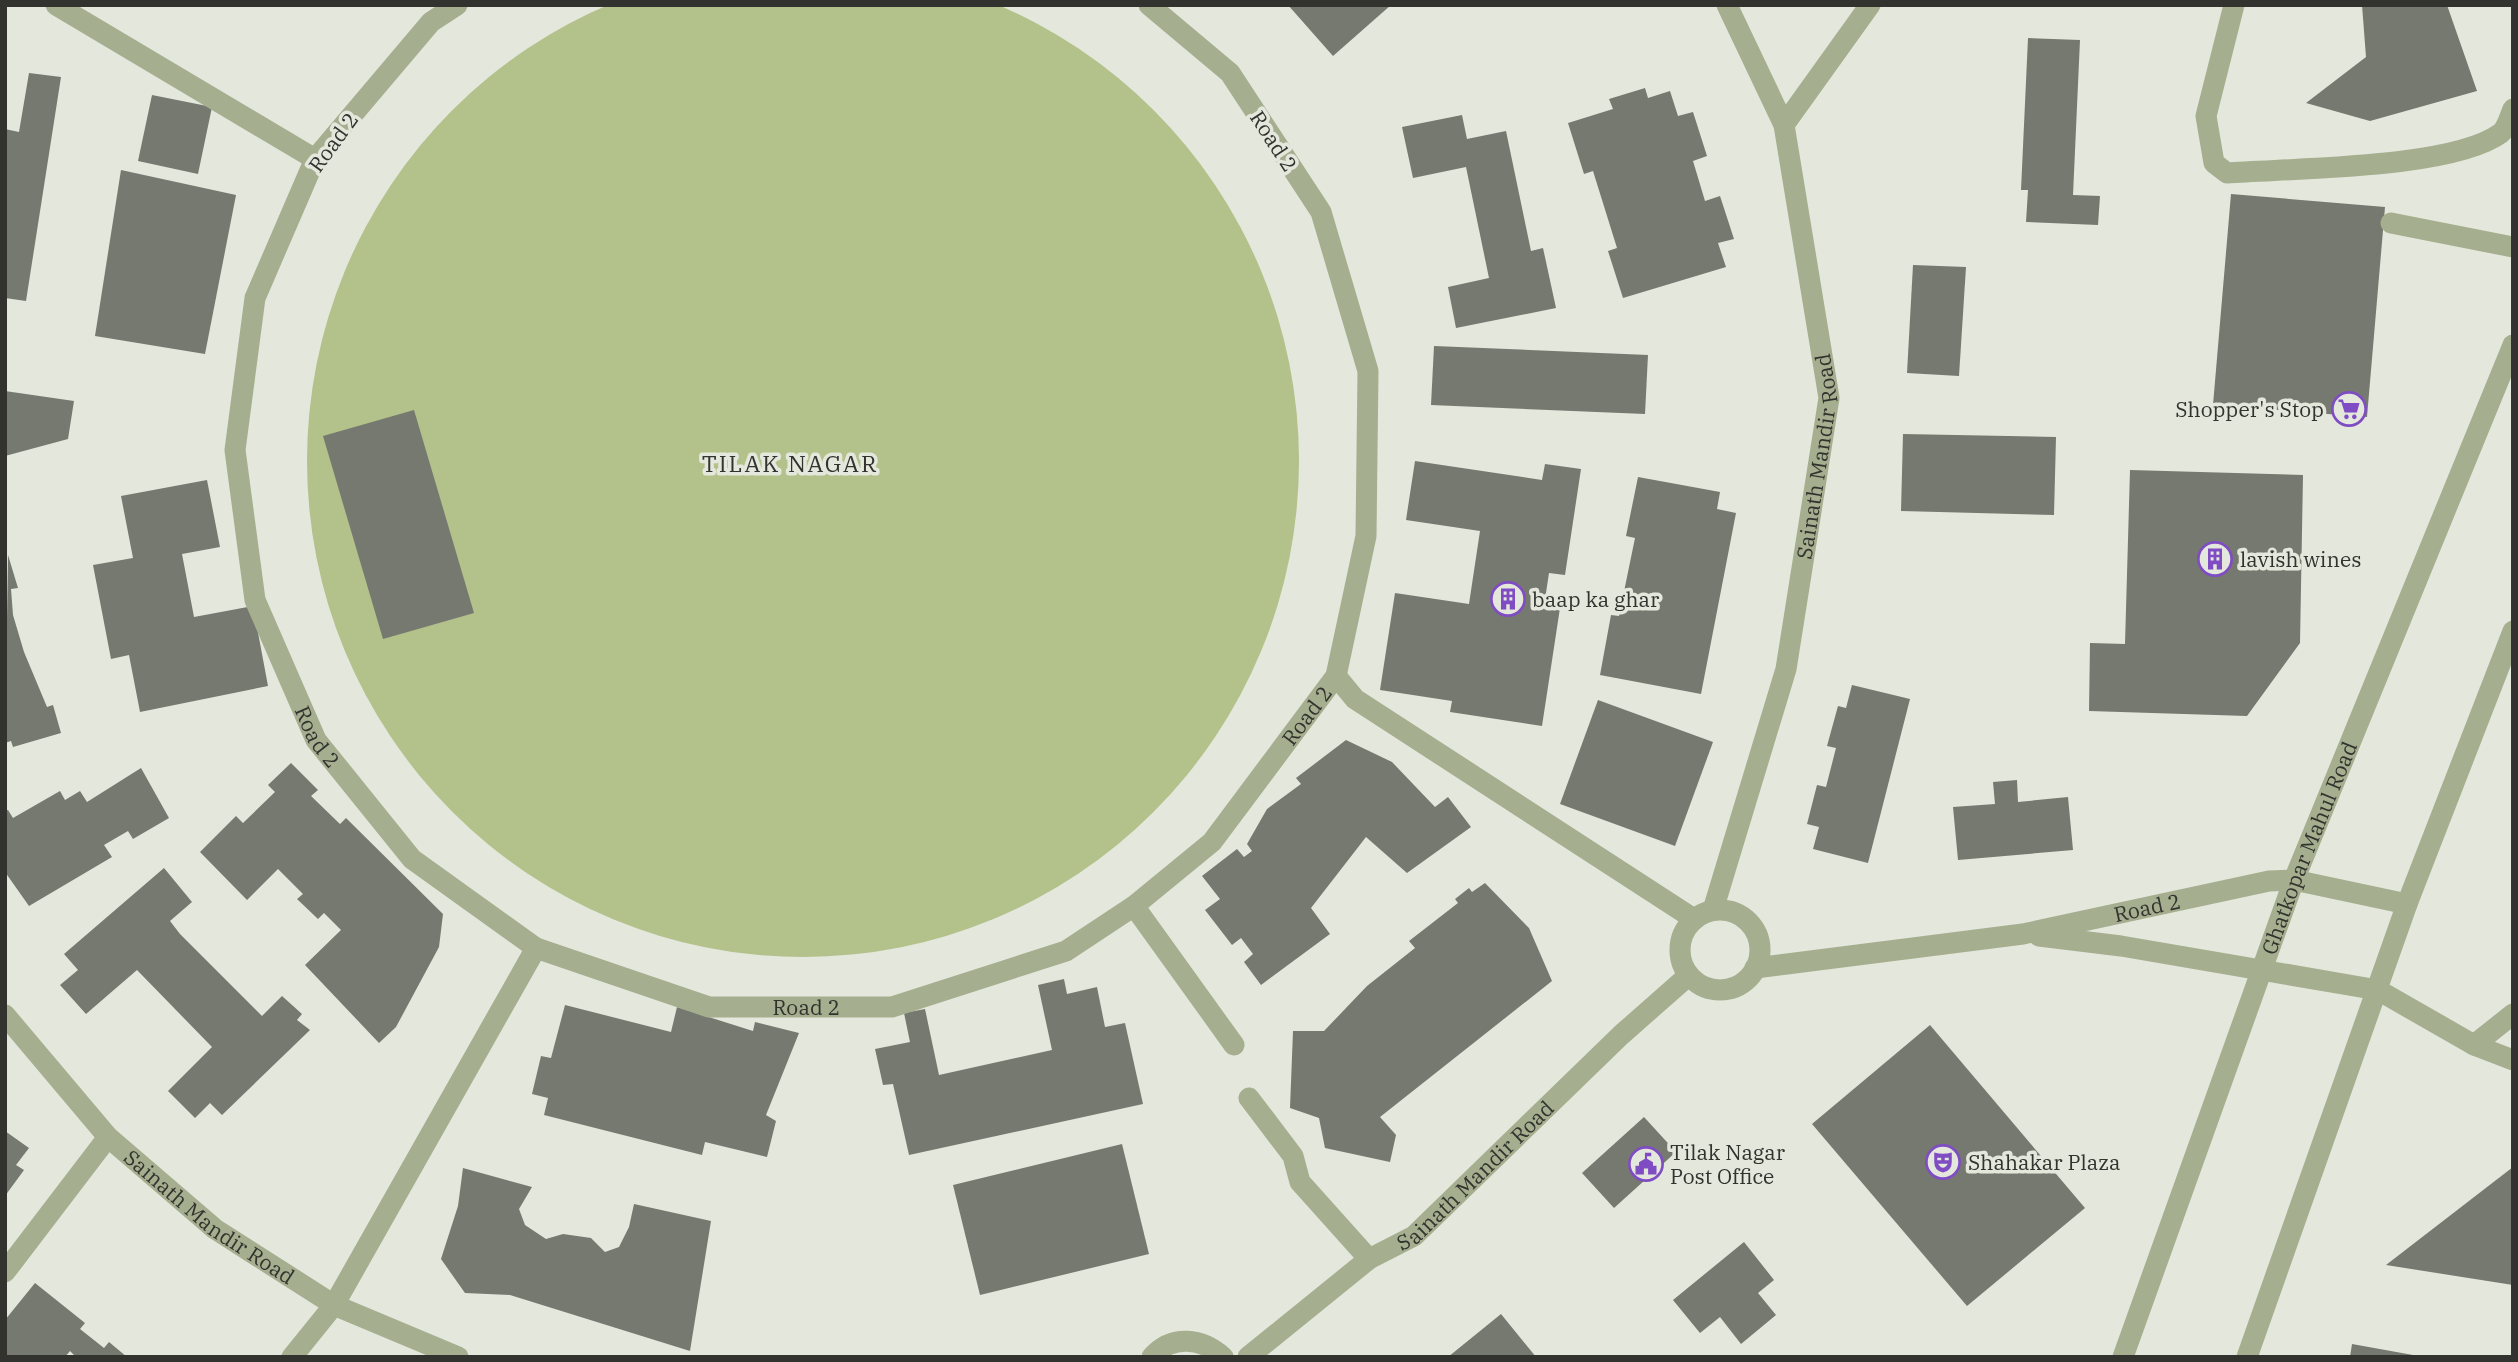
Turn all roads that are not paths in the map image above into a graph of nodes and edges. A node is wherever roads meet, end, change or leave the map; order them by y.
1 (56, 5) edge
2 (457, 5) edge
3 (1149, 5) edge
4 (1727, 5) edge
5 (1870, 5) edge
6 (2234, 5) edge
7 (2513, 109) edge
8 (1784, 125) junction
9 (315, 159) junction
10 (2391, 223) dead end
11 (2513, 247) edge
12 (2513, 345) edge
13 (2513, 631) edge
14 (1336, 676) junction
15 (2294, 880) junction
16 (2407, 904) junction
17 (1134, 906) junction
18 (1703, 914) junction
19 (2023, 934) junction
20 (537, 948) junction
21 (1755, 968) junction
22 (2261, 970) junction
23 (1688, 976) junction
24 (2378, 990) junction
25 (2513, 1014) edge
26 (5, 1015) edge
27 (1234, 1045) dead end
28 (2474, 1045) junction
29 (2513, 1060) edge
30 (1249, 1098) dead end
31 (108, 1137) junction
32 (1369, 1259) junction
33 (5, 1272) edge
34 (334, 1305) junction
35 (292, 1357) edge
36 (458, 1357) edge
37 (1152, 1357) edge
38 (1223, 1357) edge
39 (1248, 1357) edge
40 (2123, 1357) edge
41 (2247, 1357) edge

1 - 9 street
2 - 9 street, Road 2
3 - 14 street, Road 2
4 - 8 street, Sainath Mandir Road
5 - 8 street
6 - 7 street
8 - 18 street, Sainath Mandir Road
9 - 20 street, Road 2
10 - 11 street
12 - 15 street, Ghatkopar Mahul Road
13 - 16 street
14 - 17 street, Road 2
14 - 18 street
15 - 16 street, Road 2
15 - 19 street, Road 2
15 - 22 street, Ghatkopar Mahul Road
16 - 24 street
17 - 20 street, Road 2
17 - 27 street
18 - 21 street
18 - 23 street
19 - 21 street, Road 2
19 - 22 street
20 - 34 street
21 - 23 street
22 - 24 street
22 - 40 street, Ghatkopar Mahul Road
23 - 32 street, Sainath Mandir Road
24 - 28 street
24 - 41 street
25 - 28 street
26 - 31 street, Sainath Mandir Road
28 - 29 street
30 - 32 street
31 - 33 street
31 - 34 street, Sainath Mandir Road
32 - 39 street, Sainath Mandir Road
34 - 35 street
34 - 36 street, Sainath Mandir Road
37 - 38 street

